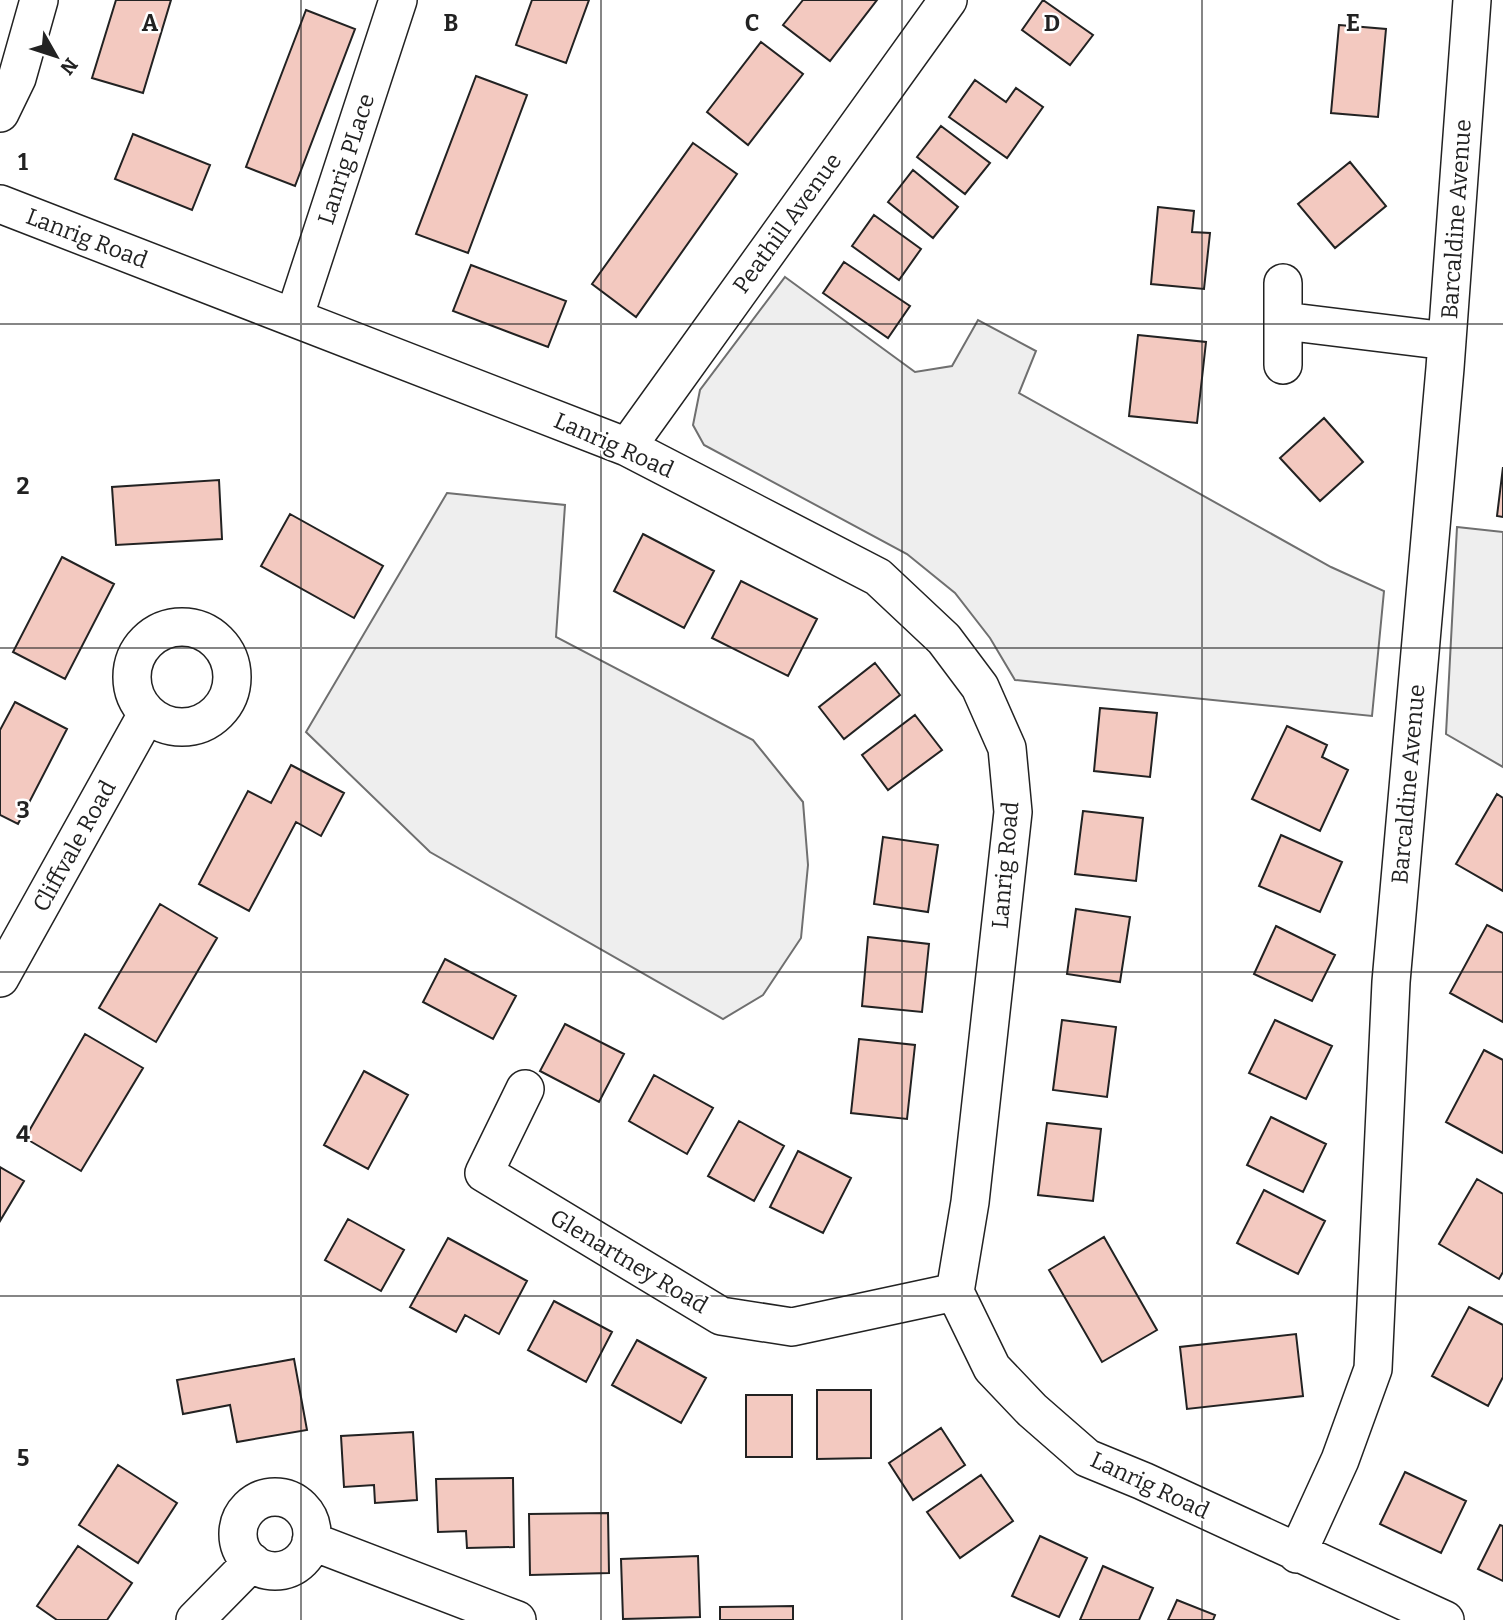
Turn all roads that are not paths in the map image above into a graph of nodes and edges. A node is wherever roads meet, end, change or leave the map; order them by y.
1 (39, 0) edge
2 (398, 0) edge
3 (948, 0) edge
4 (1472, 0) edge
5 (0, 113) edge
6 (0, 204) edge
7 (1283, 283) dead end
8 (294, 318) junction
9 (1284, 321) junction
10 (1447, 341) junction
11 (1283, 365) dead end
12 (627, 446) junction
13 (147, 714) dead end
14 (0, 978) edge
15 (525, 1089) dead end
16 (955, 1292) junction
17 (311, 1541) junction
18 (1297, 1553) junction
19 (252, 1562) junction
20 (195, 1620) edge
21 (517, 1620) edge
22 (1445, 1620) edge

1 - 5 street
2 - 8 street, Lanrig PLace
3 - 12 street, Peathill Avenue
4 - 10 street, Barcaldine Avenue
6 - 8 street, Lanrig Road
7 - 9 street
8 - 12 street, Lanrig Road
9 - 10 street
9 - 11 street
10 - 18 street, Barcaldine Avenue
12 - 16 street, Lanrig Road
13 - 14 street, Cliffvale Road
15 - 16 street, Glenartney Road
16 - 18 street, Lanrig Road
17 - 19 street
17 - 19 street
17 - 21 street
18 - 22 street, Lanrig Road
19 - 20 street

